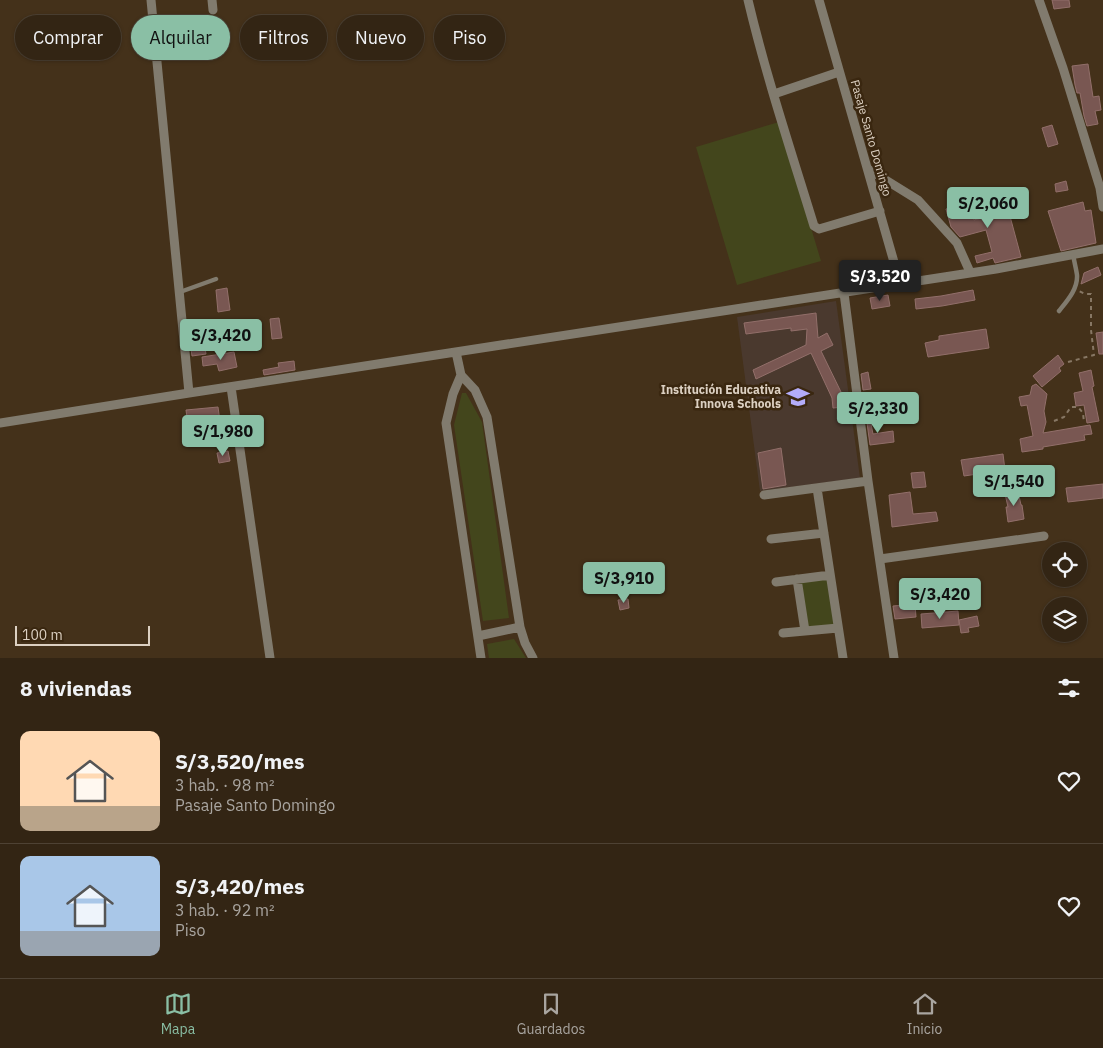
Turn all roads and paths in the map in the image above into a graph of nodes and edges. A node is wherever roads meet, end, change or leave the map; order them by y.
1 (151, 0) edge
2 (212, 0) edge
3 (748, 0) edge
4 (819, 0) edge
5 (1039, 0) edge
6 (213, 10) dead end
7 (839, 72) junction
8 (774, 94) junction
9 (868, 169) junction
10 (1103, 207) edge
11 (880, 211) junction
12 (1103, 249) edge
13 (1073, 254) junction
14 (970, 272) junction
15 (216, 279) dead end
16 (900, 283) junction
17 (1074, 289) junction
18 (180, 292) junction
19 (844, 292) junction
20 (1059, 311) dead end
21 (456, 352) junction
22 (1068, 362) dead end
23 (460, 375) junction
24 (231, 387) junction
25 (189, 393) junction
26 (1054, 421) dead end
27 (0, 423) edge
28 (1084, 423) dead end
29 (868, 481) junction
30 (817, 488) junction
31 (764, 495) dead end
32 (824, 533) junction
33 (1044, 536) dead end
34 (771, 539) dead end
35 (880, 559) junction
36 (830, 575) junction
37 (797, 580) junction
38 (776, 582) dead end
39 (520, 627) junction
40 (838, 628) junction
41 (805, 631) junction
42 (783, 633) dead end
43 (478, 636) junction
44 (270, 658) edge
45 (481, 658) edge
46 (533, 658) edge
47 (843, 658) edge
48 (894, 658) edge

1 - 18 street
2 - 6 street
3 - 8 street
4 - 7 street, Pasaje Santo Domingo
5 - 10 street
7 - 8 street
7 - 9 street, Pasaje Santo Domingo
8 - 11 street
9 - 11 street, Pasaje Santo Domingo
9 - 14 street
11 - 16 street, Pasaje Santo Domingo
12 - 13 street
13 - 14 street
13 - 17 lane
14 - 16 street
15 - 18 lane
16 - 19 street
17 - 20 lane
17 - 22 path
18 - 25 street
19 - 21 street
19 - 29 street
21 - 23 street
21 - 24 street
23 - 39 street
23 - 43 street
24 - 25 street
24 - 44 street
25 - 27 street
26 - 28 path
29 - 30 street
29 - 35 street
30 - 31 street
30 - 32 street
32 - 34 street
32 - 36 street
33 - 35 street
35 - 48 street
36 - 37 street
36 - 40 street
37 - 38 street
37 - 41 street
39 - 43 street
39 - 46 street
40 - 41 street
40 - 47 street
41 - 42 street
43 - 45 street

